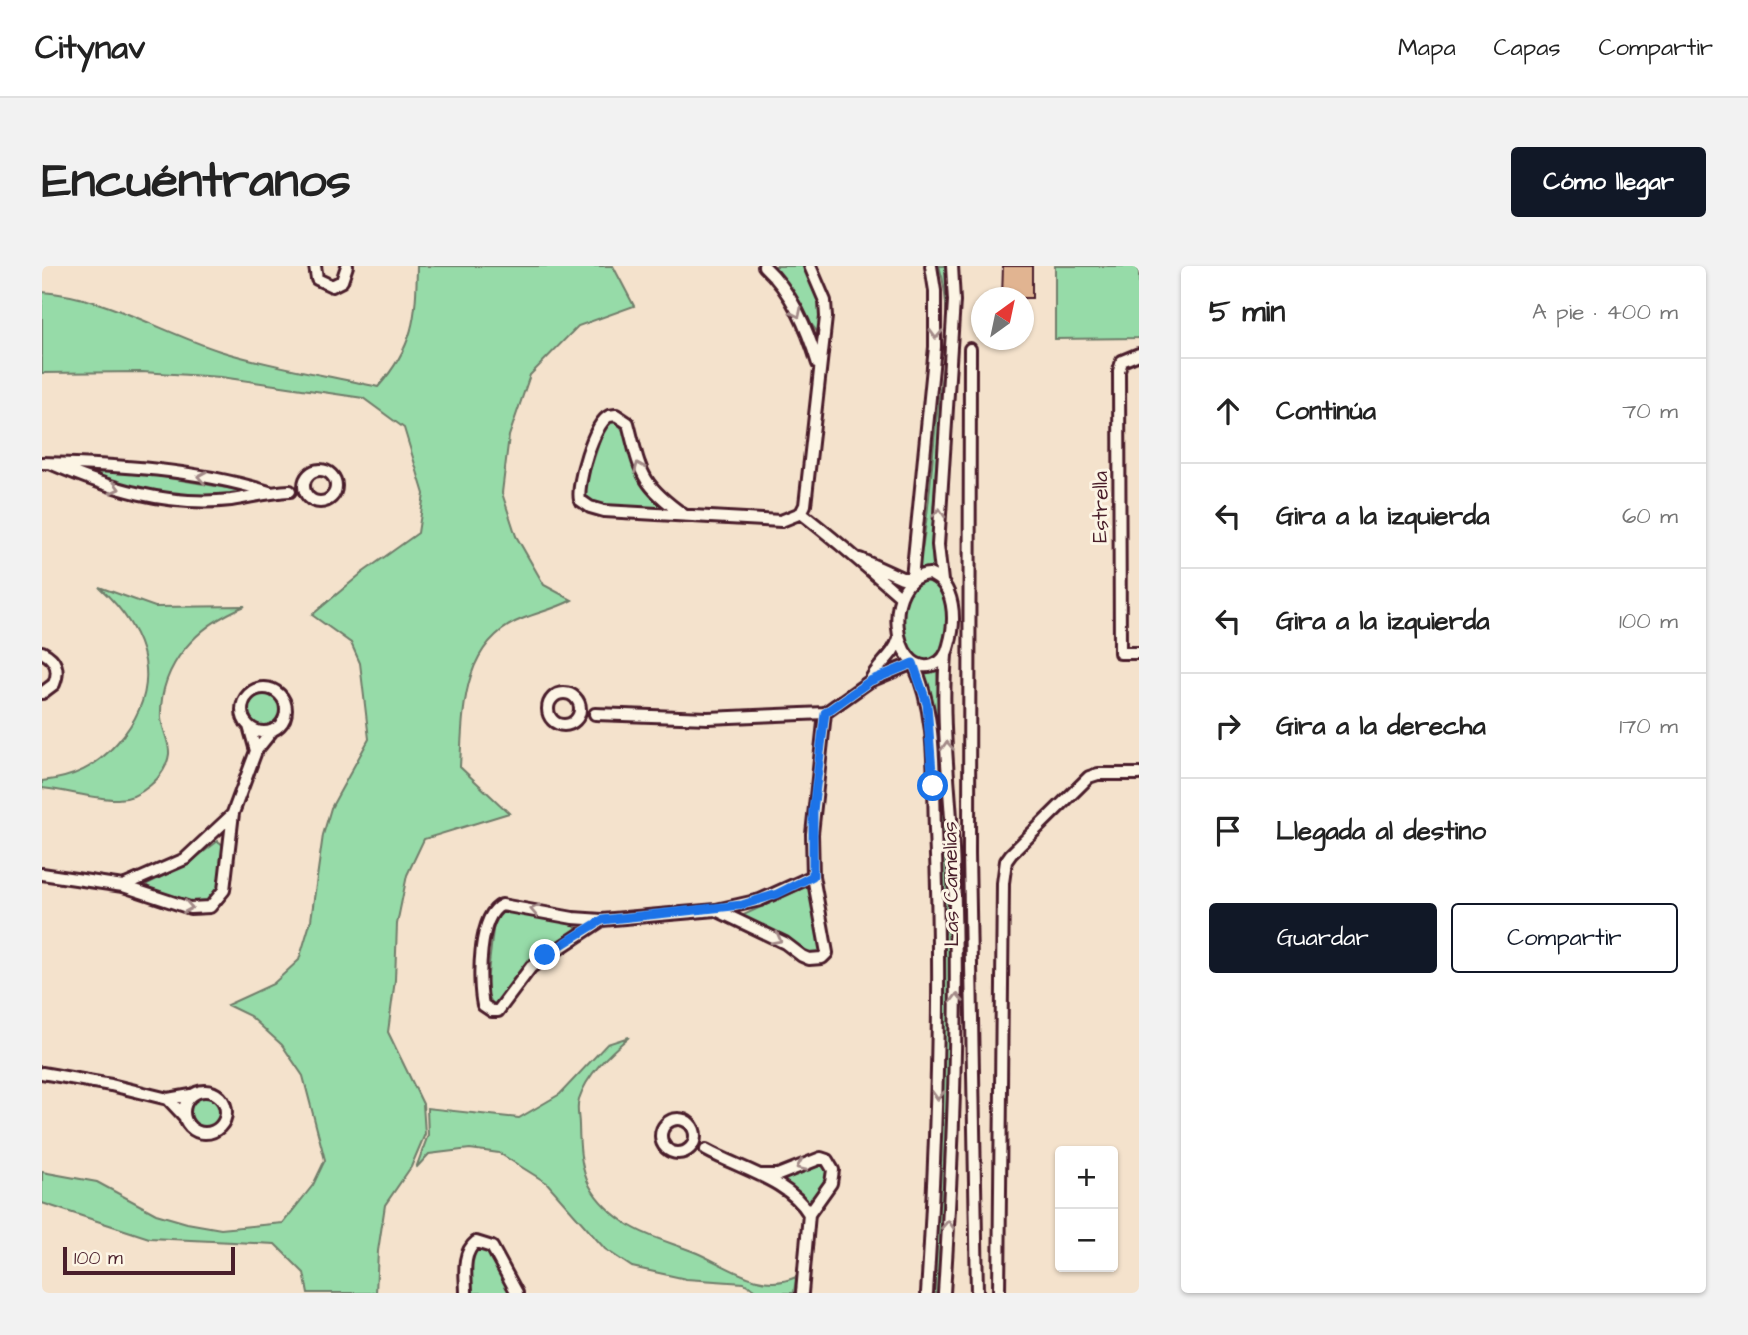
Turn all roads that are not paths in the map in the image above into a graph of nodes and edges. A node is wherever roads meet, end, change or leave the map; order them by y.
1 (347, 266) edge
2 (764, 266) edge
3 (810, 266) edge
4 (931, 266) edge
5 (952, 266) edge
6 (313, 269) edge
7 (971, 349) dead end
8 (1139, 354) edge
9 (818, 367) junction
10 (47, 463) edge
11 (305, 480) junction
12 (290, 491) junction
13 (269, 492) junction
14 (307, 496) junction
15 (801, 513) junction
16 (684, 515) junction
17 (860, 559) junction
18 (912, 578) junction
19 (942, 581) junction
20 (901, 597) junction
21 (900, 638) junction
22 (42, 652) edge
23 (1139, 653) edge
24 (946, 655) junction
25 (913, 663) junction
26 (870, 681) junction
27 (42, 693) edge
28 (580, 703) junction
29 (825, 713) junction
30 (595, 714) junction
31 (576, 720) junction
32 (249, 726) junction
33 (272, 731) junction
34 (256, 751) junction
35 (1139, 774) edge
36 (233, 813) junction
37 (42, 874) edge
38 (813, 876) junction
39 (123, 886) junction
40 (716, 910) junction
41 (602, 920) junction
42 (42, 1073) edge
43 (191, 1095) junction
44 (167, 1099) junction
45 (184, 1116) junction
46 (694, 1135) junction
47 (687, 1150) junction
48 (706, 1150) junction
49 (760, 1175) junction
50 (809, 1214) junction
51 (466, 1293) edge
52 (517, 1293) edge
53 (803, 1293) edge
54 (926, 1293) edge
55 (944, 1293) edge
56 (977, 1293) edge
57 (999, 1293) edge

1 - 6 street
2 -> 9 street
3 - 9 street
4 -> 18 street
19 -> 5 street
7 - 56 street, Las Camelias
8 - 23 street, Estrella
9 - 15 street
13 -> 10 street
10 -> 13 street
11 - 12 street
11 - 14 street
11 - 14 street
12 - 13 street
12 - 14 street
15 - 16 street
15 - 17 street
16 -> 16 street
17 - 18 street
17 - 20 street
18 - 19 street
18 - 20 street
19 - 24 street
20 - 21 street
21 - 25 street
21 - 26 street
22 - 27 street
24 - 25 street
55 -> 24 street
25 - 26 street
25 -> 54 street
26 - 29 street
28 - 30 street
28 - 31 street
28 - 31 street
29 - 30 street
29 - 38 street
30 - 31 street
32 - 33 street
32 - 33 street
32 - 34 street
33 - 34 street
34 - 36 street
35 - 57 street
36 - 39 street
39 -> 36 street
37 - 39 street
38 - 40 street
40 -> 38 street
40 - 41 street
41 -> 41 street
42 - 44 street
43 - 44 street
43 - 45 street
43 - 45 street
44 - 45 street
46 - 47 street
46 - 47 street
46 - 48 street
47 - 48 street
48 - 49 street
49 - 50 street
50 -> 49 street
50 - 53 street
51 - 52 street

